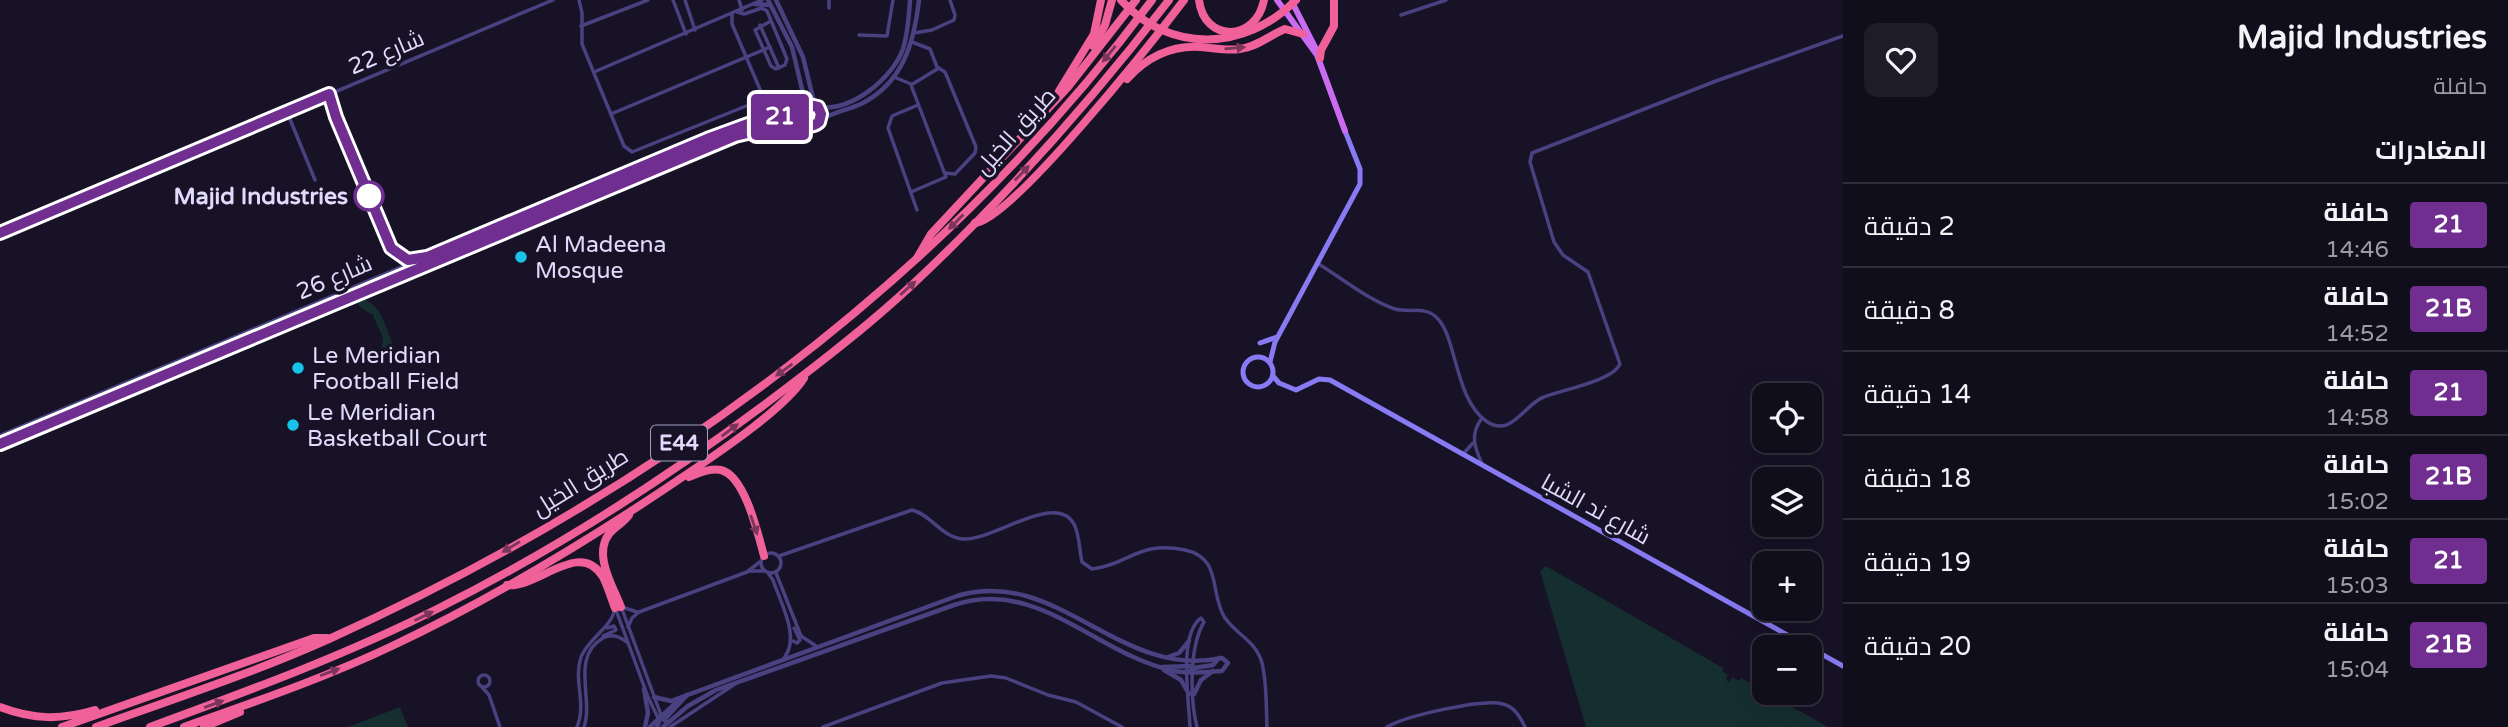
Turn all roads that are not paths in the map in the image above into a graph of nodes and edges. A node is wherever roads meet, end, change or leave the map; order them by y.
1 (553, 0) edge
2 (579, 0) edge
3 (648, 0) edge
4 (673, 0) edge
5 (685, 0) edge
6 (739, 0) edge
7 (768, 0) edge
8 (776, 0) edge
9 (829, 0) edge
10 (893, 0) edge
11 (910, 0) edge
12 (919, 0) edge
13 (950, 0) edge
14 (1101, 0) edge
15 (1112, 0) edge
16 (1121, 0) edge
17 (1136, 0) edge
18 (1152, 0) edge
19 (1169, 0) edge
20 (1184, 0) edge
21 (1199, 0) edge
22 (1264, 0) edge
23 (1277, 0) edge
24 (1290, 0) edge
25 (1296, 0) edge
26 (1334, 0) edge
27 (1446, 0) edge
28 (758, 1) edge
29 (772, 6) junction
30 (829, 8) dead end
31 (737, 12) junction
32 (1401, 15) dead end
33 (771, 21) junction
34 (916, 23) junction
35 (761, 25) junction
36 (581, 26) junction
37 (695, 30) junction
38 (924, 31) junction
39 (914, 33) junction
40 (687, 34) junction
41 (1303, 34) junction
42 (859, 35) dead end
43 (1843, 36) edge
44 (912, 42) junction
45 (770, 47) junction
46 (764, 50) junction
47 (747, 58) junction
48 (1320, 58) junction
49 (779, 68) junction
50 (939, 68) junction
51 (594, 72) junction
52 (894, 78) junction
53 (801, 84) junction
54 (911, 84) junction
55 (1068, 87) junction
56 (918, 105) junction
57 (806, 106) junction
58 (816, 107) junction
59 (1049, 108) junction
60 (287, 112) junction
61 (801, 112) junction
62 (611, 114) junction
63 (802, 120) junction
64 (821, 120) junction
65 (755, 122) junction
66 (1077, 131) junction
67 (1345, 131) junction
68 (700, 142) junction
69 (702, 149) junction
70 (945, 173) junction
71 (315, 180) dead end
72 (911, 192) junction
73 (917, 210) dead end
74 (975, 223) junction
75 (0, 233) edge
76 (391, 248) dead end
77 (427, 257) junction
78 (916, 260) junction
79 (1317, 264) junction
80 (399, 269) junction
81 (394, 278) junction
82 (1276, 340) junction
83 (1260, 343) dead end
84 (1260, 357) junction
85 (1269, 362) junction
86 (807, 372) junction
87 (148, 373) junction
88 (1273, 376) junction
89 (150, 382) junction
90 (1332, 382) junction
91 (1268, 384) junction
92 (1482, 418) junction
93 (0, 436) edge
94 (1473, 443) junction
95 (0, 444) edge
96 (1462, 454) junction
97 (1482, 466) junction
98 (673, 484) junction
99 (632, 510) junction
100 (779, 556) junction
101 (763, 558) junction
102 (747, 572) junction
103 (766, 572) junction
104 (776, 573) junction
105 (507, 585) junction
106 (618, 608) junction
107 (639, 612) junction
108 (793, 620) junction
109 (788, 622) junction
110 (628, 627) junction
111 (598, 631) junction
112 (329, 638) junction
113 (1189, 641) junction
114 (597, 643) junction
115 (629, 645) junction
116 (816, 646) junction
117 (784, 657) junction
118 (1164, 658) junction
119 (1843, 666) edge
120 (1161, 667) junction
121 (1191, 668) junction
122 (1213, 671) junction
123 (489, 684) junction
124 (482, 687) junction
125 (645, 689) junction
126 (687, 694) junction
127 (1191, 694) junction
128 (489, 695) junction
129 (267, 697) junction
130 (654, 697) junction
131 (138, 699) junction
132 (0, 707) edge
133 (662, 723) edge
134 (62, 727) edge
135 (96, 727) edge
136 (150, 727) edge
137 (184, 727) edge
138 (204, 727) edge
139 (500, 727) edge
140 (577, 727) edge
141 (584, 727) edge
142 (647, 727) edge
143 (823, 727) edge
144 (1122, 727) edge
145 (1190, 727) edge
146 (1197, 727) edge
147 (1267, 727) edge
148 (1387, 727) edge
149 (1525, 727) edge

1 - 60 street, شارع 22
2 - 36 street
3 - 36 street
4 - 40 street
5 - 37 street
6 - 31 street
7 - 29 street
8 - 58 street
9 - 30 street
10 - 42 street
11 - 58 street
12 - 34 street
13 - 38 street
14 - 59 highway
15 - 55 highway
16 - 25 highway, bridge
17 - 55 highway
18 -> 78 highway, طريق الخيل / E44
74 -> 19 highway, طريق الخيل / E44
20 - 66 highway
21 - 22 highway
23 - 41 main road
24 - 48 main road
26 - 48 highway
27 - 32 street
28 - 29 street
28 - 31 street
29 - 53 street
31 - 33 street
31 - 37 street
31 - 47 street
33 - 35 street
33 - 49 street
34 - 38 street
34 - 39 street
35 - 45 street
35 - 46 street
36 - 51 street
37 - 40 street
38 - 39 street
39 - 44 street
40 - 51 street
66 -> 41 highway
41 - 67 main road
43 - 92 street
44 - 50 street
44 - 52 street
45 - 46 street
45 - 49 street
46 - 47 street
46 - 49 street
47 - 62 street
47 - 62 street
48 - 67 main road
50 - 54 street
50 - 70 street
51 - 62 street
52 - 54 street
52 - 64 street
53 - 57 street
53 - 65 street
54 - 56 street
55 - 59 highway
56 - 70 street
56 - 72 street
57 - 58 street
57 - 61 street
58 - 64 street
59 - 78 highway
60 - 71 street
60 - 75 street, شارع 22
61 - 63 street
61 - 65 street, شارع 26
63 - 64 street
63 - 69 street, شارع 26
65 - 68 street, شارع 26
66 - 74 highway
67 - 79 main road
68 - 69 street
68 - 77 street, شارع 26
69 - 81 street, شارع 26
70 - 72 street
72 - 73 street
86 -> 74 highway, طريق الخيل / E44
76 - 77 street
77 - 80 street, شارع 26
78 -> 112 highway, طريق الخيل / E44
79 - 82 main road
79 - 92 street
80 - 81 street
80 - 87 street, شارع 26
81 - 89 street, شارع 26
82 - 83 main road
82 - 84 main road
82 - 85 main road
84 - 85 main road
84 - 91 main road
85 - 88 main road
86 - 98 highway
136 -> 86 highway, طريق الخيل / E44
87 - 89 street
87 - 93 street, شارع 26
88 - 90 main road
88 - 91 main road
89 - 95 street, شارع 26
90 - 91 main road
90 - 96 main road, شارع ند الشبا
92 - 94 street
94 - 96 street
94 - 97 street
96 - 97 main road, شارع ند الشبا
97 - 119 main road, شارع ند الشبا
98 - 99 highway
98 -> 101 highway
99 - 105 highway
99 - 106 highway
100 - 101 street
100 - 104 street
100 - 147 street
101 - 102 street
101 - 103 street
102 - 103 street
102 - 107 street
103 - 104 street
103 - 109 street
104 - 108 street
105 - 106 highway
129 -> 105 highway
106 - 107 street
106 - 110 street
106 - 111 street
106 - 115 street
107 - 110 street
108 - 109 street
108 - 116 street
109 - 117 street
110 - 130 street
111 - 114 street
111 - 140 street
112 - 131 highway
112 - 135 highway, طريق الخيل / E44
113 - 118 street
113 - 121 street
113 - 121 street
114 - 115 street
114 - 141 street
115 - 125 street
116 - 117 street
116 - 118 street
117 - 126 street
118 - 121 street
120 - 121 street
120 - 127 street
120 - 133 street
121 - 122 street
121 - 122 street
121 - 127 street
122 - 127 street
123 - 124 street
123 - 124 street
123 - 128 street
124 - 128 street
125 - 133 street
125 - 142 street
126 - 130 street
126 - 133 street
126 - 133 street
127 - 145 street
127 - 146 street
128 - 139 street
129 - 137 highway
129 - 138 highway
130 - 133 street
131 - 132 highway
131 - 134 highway
133 - 142 street
143 - 144 street
148 - 149 street

